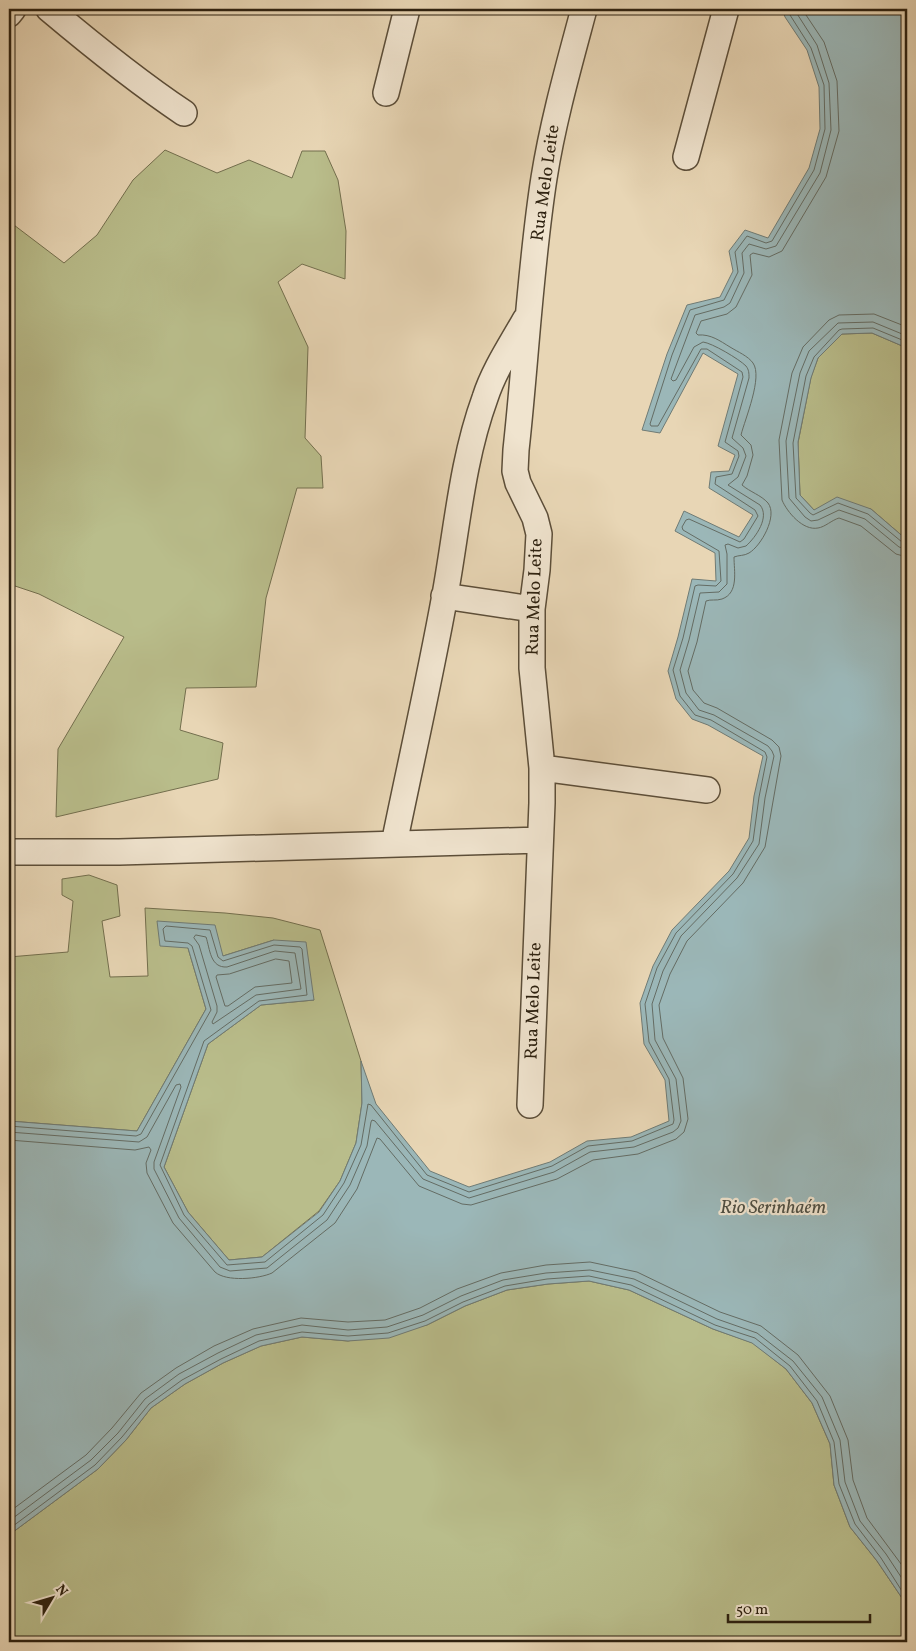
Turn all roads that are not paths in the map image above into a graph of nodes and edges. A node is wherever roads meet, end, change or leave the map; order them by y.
1 (13, 9) edge
2 (49, 9) edge
3 (407, 9) edge
4 (584, 9) edge
5 (726, 9) edge
6 (9, 14) edge
7 (386, 93) dead end
8 (184, 113) dead end
9 (686, 157) dead end
10 (528, 313) junction
11 (444, 596) junction
12 (532, 609) junction
13 (542, 768) junction
14 (707, 790) dead end
15 (540, 840) junction
16 (394, 844) junction
17 (9, 852) edge
18 (530, 1105) dead end

1 - 6 street
2 - 8 street
3 - 7 street
4 - 10 street, Rua Melo Leite
5 - 9 street
10 - 11 street
10 - 12 street, Rua Melo Leite
11 - 12 street
11 - 16 street
12 - 13 street, Rua Melo Leite
13 - 14 street
13 - 15 street, Rua Melo Leite
15 - 16 street
15 - 18 street, Rua Melo Leite
16 - 17 street

